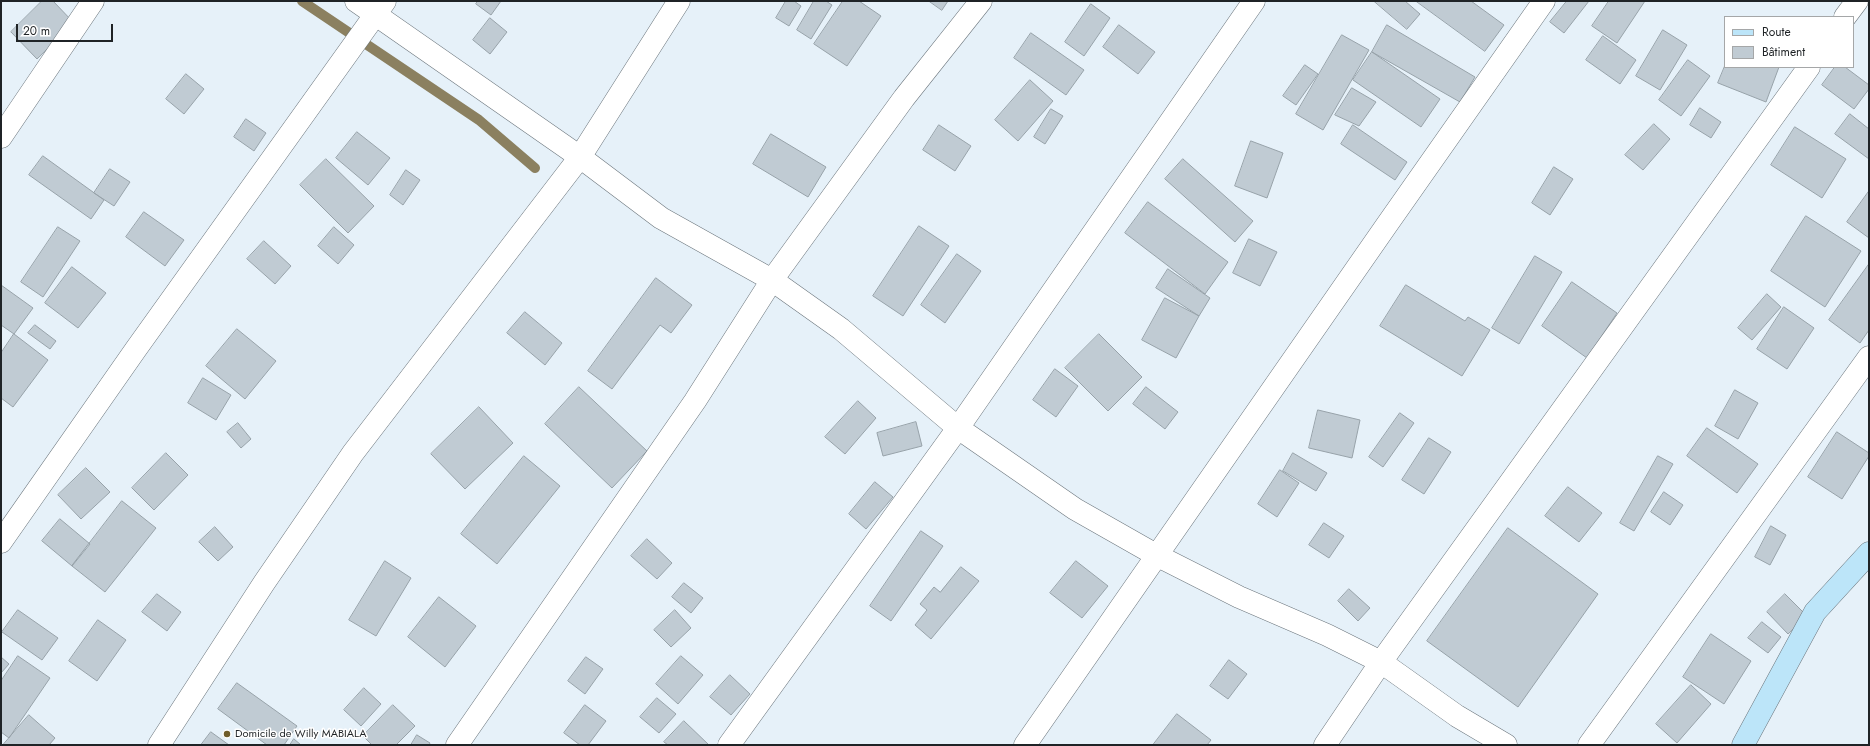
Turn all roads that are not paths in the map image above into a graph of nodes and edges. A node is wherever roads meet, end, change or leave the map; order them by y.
1 (93, 1) edge
2 (356, 1) edge
3 (679, 1) edge
4 (981, 1) edge
5 (1254, 1) edge
6 (1544, 1) edge
7 (1857, 1) edge
8 (380, 8) edge
9 (1846, 16) edge
10 (1808, 68) edge
11 (1, 137) edge
12 (580, 157) junction
13 (772, 280) junction
14 (1869, 357) edge
15 (958, 428) junction
16 (1, 542) edge
17 (1869, 553) edge
18 (1156, 555) junction
19 (1381, 662) junction
20 (159, 745) edge
21 (457, 745) edge
22 (729, 745) edge
23 (1025, 745) edge
24 (1325, 745) edge
25 (1506, 745) edge
26 (1589, 745) edge
27 (1743, 745) edge

1 - 11 street
2 - 8 street
3 - 12 street
4 - 13 street
5 - 15 street
6 - 18 street
7 - 9 street
8 - 12 street
8 - 16 street
10 - 19 street
12 - 13 street
12 - 20 street
13 - 15 street
13 - 21 street
14 - 26 street
15 - 18 street
15 - 22 street
17 - 27 street
18 - 19 street
18 - 23 street
19 - 24 street
19 - 25 street

